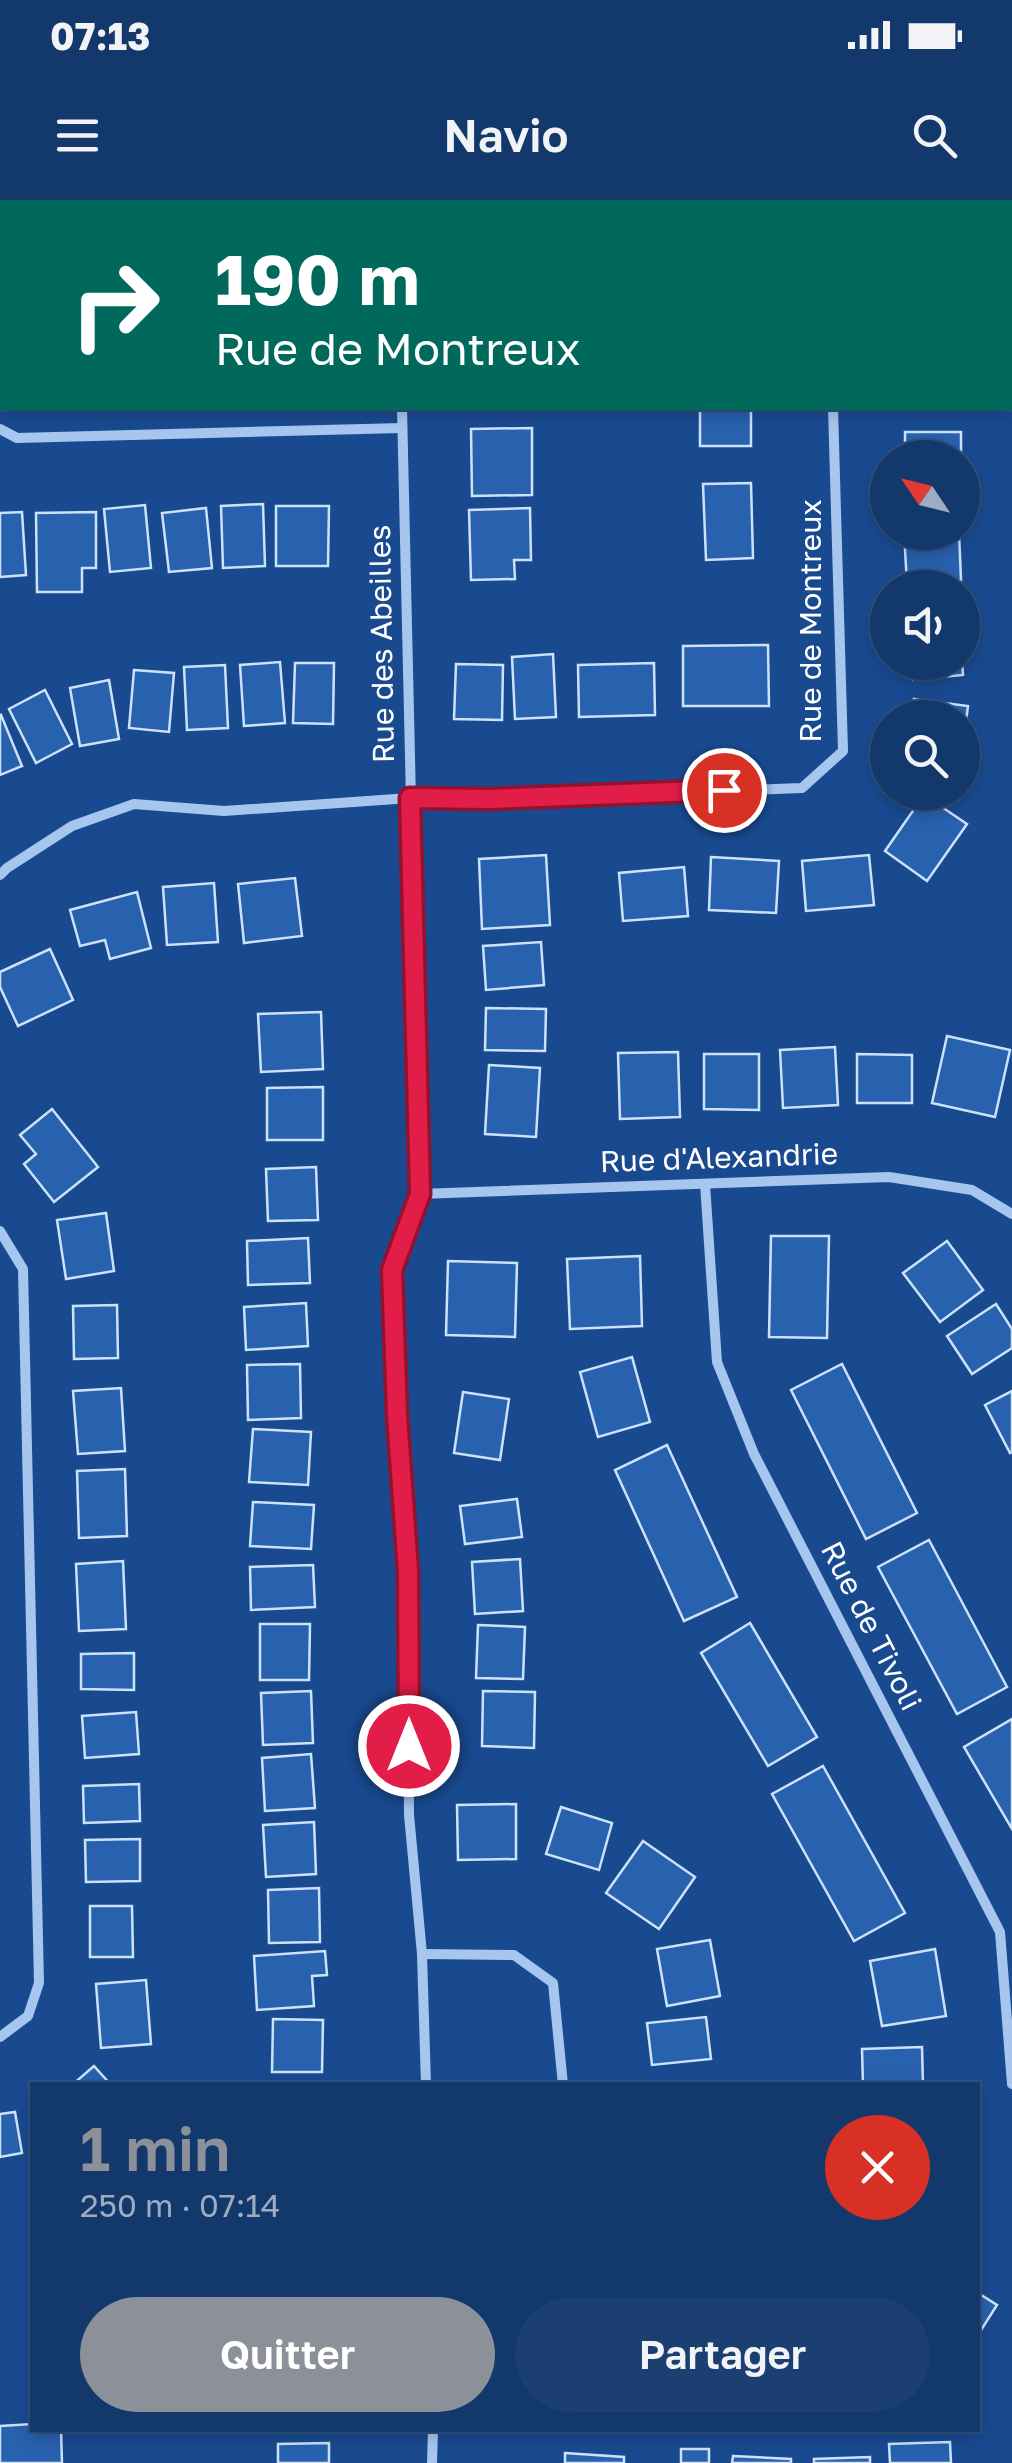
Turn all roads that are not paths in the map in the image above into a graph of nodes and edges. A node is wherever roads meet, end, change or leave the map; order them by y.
1 (402, 410) edge
2 (834, 410) edge
3 (402, 428) junction
4 (0, 429) edge
5 (410, 798) junction
6 (0, 875) edge
7 (704, 1184) junction
8 (420, 1194) junction
9 (1012, 1214) edge
10 (0, 1231) edge
11 (422, 1954) junction
12 (0, 2037) edge
13 (426, 2082) edge
14 (564, 2082) edge
15 (1012, 2084) edge
16 (433, 2432) edge
17 (432, 2463) edge

1 - 3 street, Rue des Abeilles
2 - 5 street, Rue de Montreux
3 - 4 street
3 - 5 street, Rue des Abeilles
5 - 6 street, Rue de Montreux
5 - 8 street, Rue des Abeilles
7 - 8 street, Rue d'Alexandrie
7 - 9 street, Rue d'Alexandrie
7 - 15 street, Rue de Tivoli
8 - 11 street, Rue des Abeilles
10 - 12 street
11 - 13 street, Rue des Abeilles
11 - 14 street
16 - 17 street

